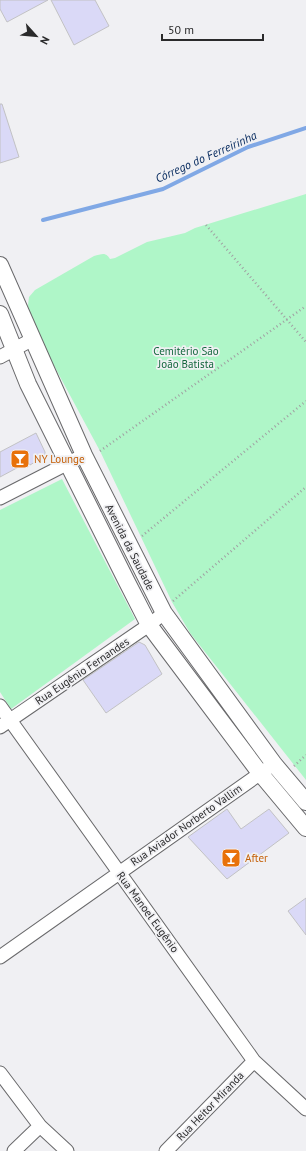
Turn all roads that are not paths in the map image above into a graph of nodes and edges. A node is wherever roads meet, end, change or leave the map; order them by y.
1 (0, 265) edge
2 (0, 314) edge
3 (33, 339) junction
4 (14, 349) junction
5 (0, 357) edge
6 (84, 455) junction
7 (68, 463) junction
8 (0, 498) edge
9 (168, 608) junction
10 (149, 625) junction
11 (0, 706) edge
12 (5, 724) edge
13 (274, 764) junction
14 (260, 773) junction
15 (306, 802) edge
16 (306, 828) edge
17 (119, 872) junction
18 (0, 957) edge
19 (254, 1061) junction
20 (0, 1073) edge
21 (306, 1109) edge
22 (40, 1126) junction
23 (14, 1151) edge
24 (67, 1151) edge
25 (166, 1151) edge

1 - 3 street, Avenida da Saudade
2 - 4 street, Avenida da Saudade
3 - 4 street
3 - 6 street, Avenida da Saudade
4 - 5 street
4 - 7 street, Avenida da Saudade
6 - 7 street
6 - 9 street, Avenida da Saudade
7 - 8 street
7 - 10 street, Avenida da Saudade
9 - 10 street, Rua Eugênio Fernandes
9 - 13 street, Avenida da Saudade
10 - 12 street, Rua Eugênio Fernandes
10 - 14 street, Avenida da Saudade
11 - 12 street, Rua Manoel Eugênio
12 - 17 street, Rua Manoel Eugênio
13 - 14 street, Rua Aviador Norberto Vallim
13 - 15 street, Avenida da Saudade
14 - 16 street, Avenida da Saudade
14 - 17 street, Rua Aviador Norberto Vallim
17 - 18 street, Rua Aviador Norberto Vallim
17 - 19 street, Rua Manoel Eugênio
19 - 21 street, Rua Manoel Eugênio
19 - 25 street, Rua Heitor Miranda
20 - 22 street
22 - 23 street
22 - 24 street

